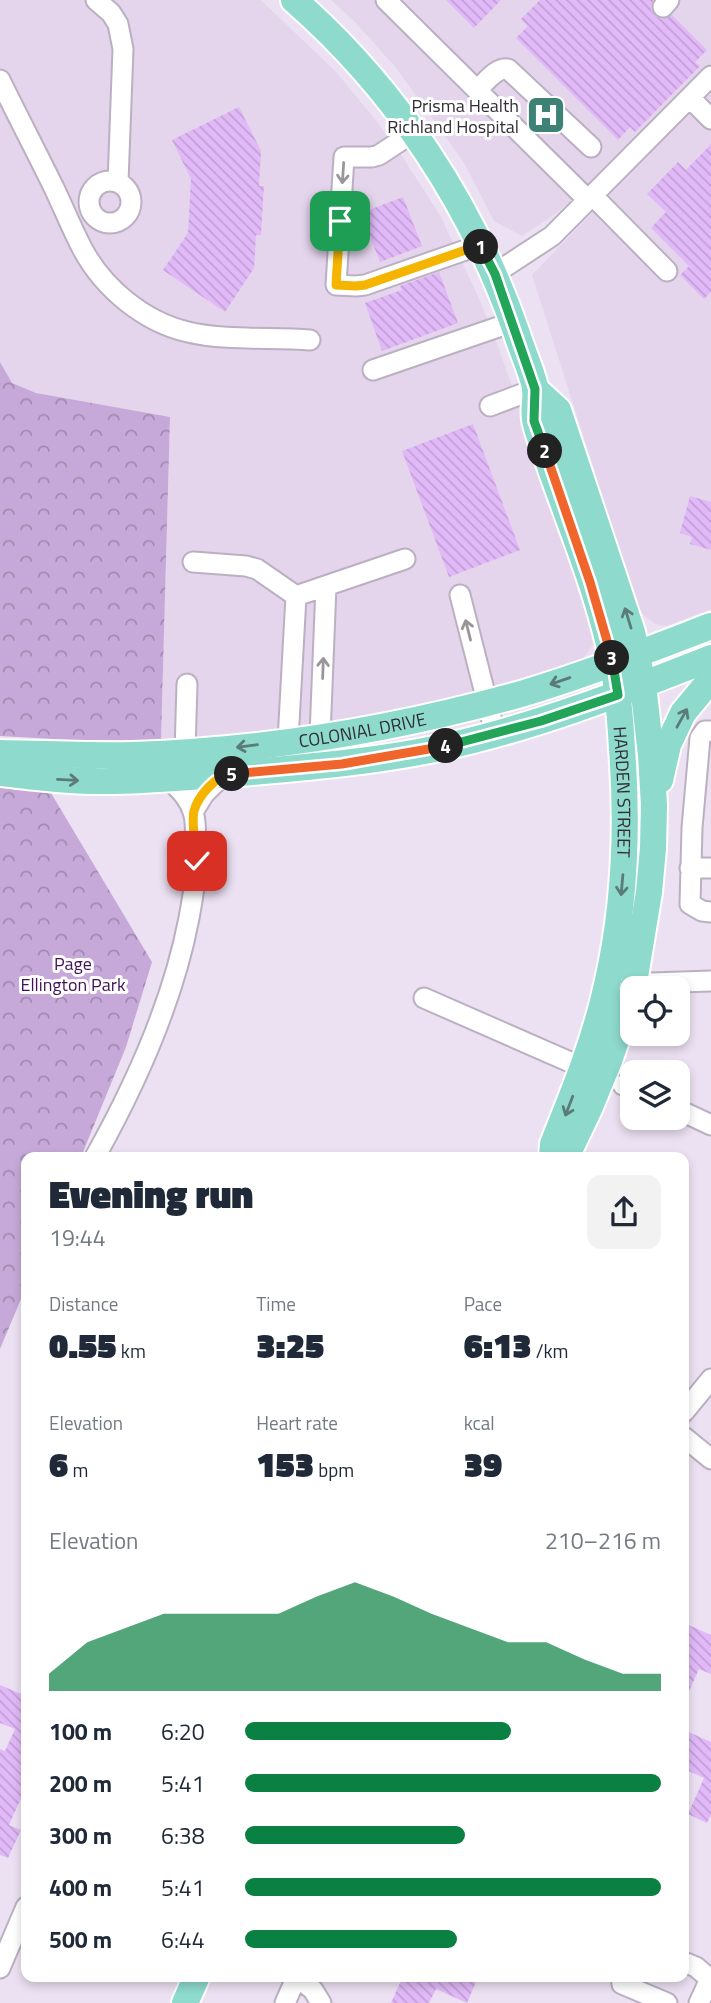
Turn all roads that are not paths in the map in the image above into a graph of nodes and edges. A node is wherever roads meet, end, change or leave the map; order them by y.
1 (96, 0) edge
2 (294, 0) edge
3 (386, 0) edge
4 (711, 76) edge
5 (0, 80) edge
6 (477, 90) junction
7 (690, 98) junction
8 (711, 119) edge
9 (414, 132) junction
10 (591, 147) dead end
11 (118, 182) junction
12 (591, 198) junction
13 (92, 212) junction
14 (71, 223) junction
15 (480, 245) junction
16 (667, 271) dead end
17 (495, 274) junction
18 (513, 323) junction
19 (310, 340) dead end
20 (373, 370) dead end
21 (535, 389) junction
22 (490, 406) dead end
23 (405, 559) dead end
24 (193, 562) dead end
25 (326, 586) junction
26 (460, 595) dead end
27 (296, 596) junction
28 (711, 626) edge
29 (625, 658) junction
30 (711, 658) edge
31 (711, 679) edge
32 (187, 684) dead end
33 (643, 685) junction
34 (618, 695) junction
35 (486, 702) junction
36 (711, 732) edge
37 (495, 733) junction
38 (320, 736) junction
39 (288, 741) junction
40 (185, 751) junction
41 (0, 753) edge
42 (0, 774) edge
43 (224, 774) junction
44 (167, 778) junction
45 (654, 805) junction
46 (193, 813) junction
47 (690, 868) junction
48 (711, 868) edge
49 (711, 912) edge
50 (624, 976) edge
51 (630, 976) edge
52 (711, 981) edge
53 (690, 982) edge
54 (424, 998) dead end
55 (620, 999) edge
56 (620, 1016) edge
57 (567, 1060) dead end
58 (690, 1115) edge
59 (711, 1125) edge
60 (97, 1152) edge
61 (553, 1152) edge
62 (568, 1152) edge
63 (711, 1379) edge
64 (689, 1406) edge
65 (689, 1441) edge
66 (711, 1459) edge
67 (21, 1919) edge
68 (689, 1964) edge
69 (0, 1968) edge
70 (194, 1982) edge
71 (295, 1982) edge
72 (303, 1982) edge
73 (622, 1982) edge
74 (185, 2003) edge
75 (285, 2003) edge
76 (321, 2003) edge
77 (667, 2003) edge
78 (699, 2003) edge

1 - 11 street
2 - 9 main road, HARDEN STREET
3 - 6 street
4 - 7 street
5 - 14 street
6 - 10 street
6 - 12 street
7 - 8 street
7 - 12 street
9 - 15 main road, HARDEN STREET
9 -> 15 street
11 - 13 street
11 - 13 street
12 - 16 street
12 - 17 street
13 - 14 street
14 - 19 street
15 - 17 main road, HARDEN STREET
17 - 18 main road, HARDEN STREET
18 - 20 street
18 - 21 main road, HARDEN STREET
21 - 22 street
21 - 29 main road, HARDEN STREET
23 - 25 street
24 - 27 street
25 - 27 street
38 -> 25 street
35 -> 26 street
27 - 39 street
28 - 29 main road, COLONIAL DRIVE
29 - 33 main road, HARDEN STREET
29 - 34 main road, HARDEN STREET
29 -> 35 main road, COLONIAL DRIVE
30 - 33 main road, COLONIAL DRIVE
45 -> 31 main road
32 - 40 street
33 - 34 main road, COLONIAL DRIVE
33 - 45 main road, HARDEN STREET
34 - 37 main road, COLONIAL DRIVE
34 -> 50 main road, HARDEN STREET
35 - 37 street
35 - 38 main road, COLONIAL DRIVE
36 - 47 street
37 - 43 main road, COLONIAL DRIVE
38 - 39 main road, COLONIAL DRIVE
39 -> 40 main road, COLONIAL DRIVE
40 - 41 main road, COLONIAL DRIVE
42 -> 44 main road, COLONIAL DRIVE
43 - 44 main road, COLONIAL DRIVE
43 - 46 street
44 - 46 street
45 - 51 main road, HARDEN STREET
46 - 60 street
47 - 48 street
47 - 49 street
52 - 53 street
54 - 57 street
55 -> 61 main road, HARDEN STREET
56 - 62 main road, HARDEN STREET
58 - 59 street
63 - 64 street
65 - 66 street
67 - 69 street
68 - 78 street
70 - 74 main road
71 - 75 street
72 - 76 street
73 - 77 street

